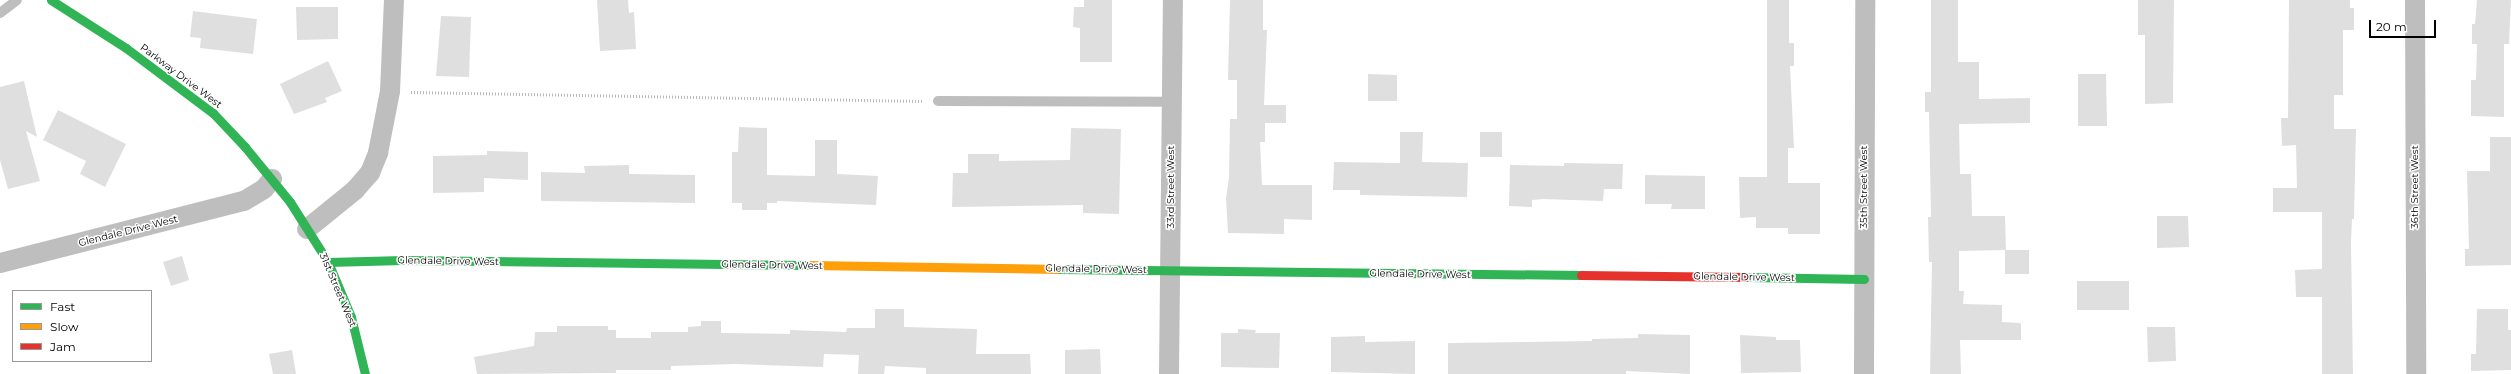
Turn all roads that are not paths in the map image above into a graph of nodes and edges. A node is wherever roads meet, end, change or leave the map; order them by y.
1 (17, 0) edge
2 (51, 0) edge
3 (394, 0) edge
4 (1173, 0) edge
5 (1865, 0) edge
6 (2415, 0) edge
7 (0, 13) edge
8 (938, 101) road end
9 (1171, 102) junction
10 (272, 180) junction
11 (307, 229) junction
12 (328, 262) junction
13 (0, 263) edge
14 (1170, 270) junction
15 (1864, 279) junction
16 (365, 374) edge
17 (1169, 374) edge
18 (1864, 374) edge
19 (2416, 374) edge

1 - 7 lane
2 - 10 street, Parkway Drive West
3 - 11 street
4 - 9 street, 33rd Street West
5 - 15 street, 35th Street West
6 - 19 street, 36th Street West
8 - 9 lane
9 - 14 street, 33rd Street West
10 - 11 street, Parkway Drive West
10 - 13 street, Glendale Drive West
11 - 12 street, 31st Street West
12 - 14 street, Glendale Drive West
12 - 16 street, 31st Street West
14 - 15 street, Glendale Drive West
14 - 17 street, 33rd Street West
15 - 18 street, 35th Street West

